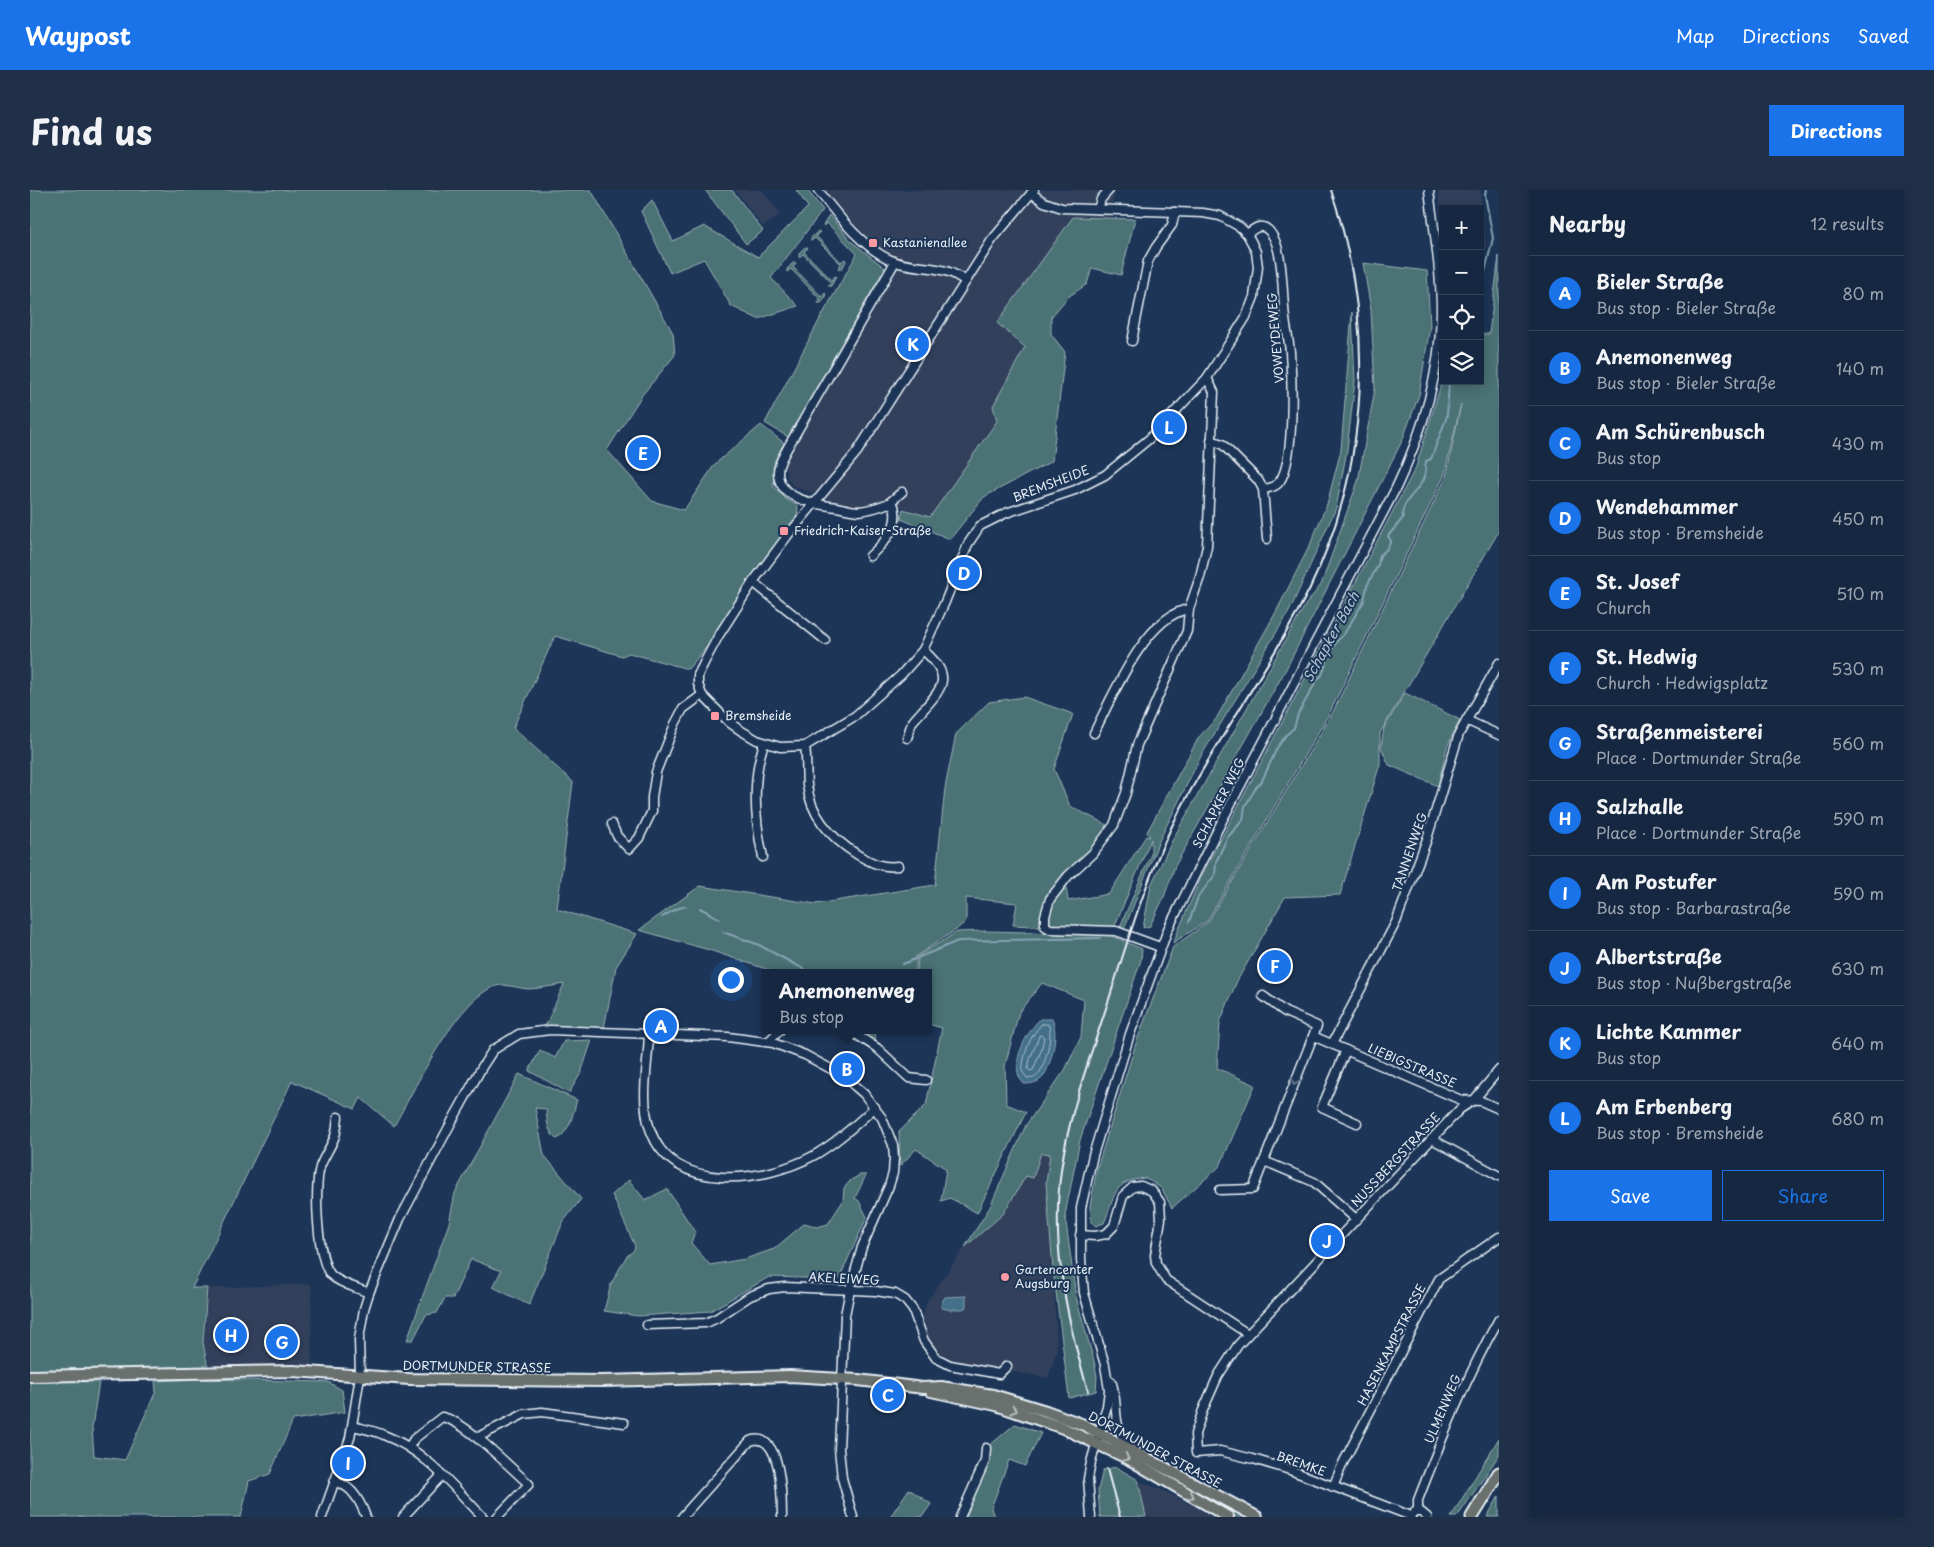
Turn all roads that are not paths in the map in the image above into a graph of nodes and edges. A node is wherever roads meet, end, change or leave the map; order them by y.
1 (818, 190) edge
2 (1109, 190) edge
3 (1429, 190) edge
4 (1033, 192) edge
5 (1098, 209) junction
6 (1175, 212) junction
7 (1247, 234) junction
8 (895, 262) junction
9 (966, 281) junction
10 (1132, 341) dead end
11 (1208, 378) junction
12 (1211, 440) junction
13 (1263, 489) junction
14 (902, 492) dead end
15 (889, 503) junction
16 (814, 504) junction
17 (1267, 539) dead end
18 (870, 556) dead end
19 (753, 582) junction
20 (1189, 609) junction
21 (825, 640) dead end
22 (923, 650) junction
23 (1499, 663) edge
24 (702, 695) junction
25 (1466, 720) junction
26 (1094, 733) dead end
27 (1499, 735) edge
28 (907, 738) dead end
29 (764, 742) junction
30 (805, 746) junction
31 (612, 824) dead end
32 (763, 856) dead end
33 (898, 866) dead end
34 (1160, 947) junction
35 (1263, 996) dead end
36 (649, 1034) junction
37 (776, 1034) edge
38 (855, 1034) edge
39 (1313, 1036) junction
40 (768, 1042) junction
41 (1332, 1044) junction
42 (1346, 1050) junction
43 (1499, 1070) edge
44 (926, 1080) dead end
45 (1474, 1100) junction
46 (876, 1107) junction
47 (1499, 1109) edge
48 (338, 1117) dead end
49 (1357, 1123) dead end
50 (1432, 1139) junction
51 (1264, 1161) junction
52 (1499, 1176) edge
53 (1220, 1190) dead end
54 (1356, 1219) junction
55 (1080, 1235) junction
56 (1499, 1237) edge
57 (850, 1290) junction
58 (369, 1293) junction
59 (1499, 1319) edge
60 (647, 1325) dead end
61 (1248, 1334) junction
62 (1105, 1365) junction
63 (1006, 1366) dead end
64 (30, 1376) edge
65 (360, 1376) junction
66 (842, 1379) junction
67 (624, 1423) dead end
68 (353, 1426) junction
69 (1098, 1438) junction
70 (1195, 1438) joint
71 (478, 1439) junction
72 (409, 1448) junction
73 (986, 1448) dead end
74 (1140, 1454) junction
75 (1499, 1473) edge
76 (442, 1474) junction
77 (334, 1482) junction
78 (1499, 1484) edge
79 (1333, 1487) junction
80 (1418, 1511) junction
81 (322, 1517) edge
82 (366, 1517) edge
83 (403, 1517) edge
84 (483, 1517) edge
85 (496, 1517) edge
86 (682, 1517) edge
87 (782, 1517) edge
88 (853, 1517) edge
89 (960, 1517) edge
90 (1091, 1517) edge
91 (1228, 1517) edge
92 (1257, 1517) edge
93 (1410, 1517) edge
94 (1427, 1517) edge
95 (1472, 1517) edge
96 (1478, 1517) edge

1 - 8 street
2 - 5 street
3 - 34 street, SCHAPKER WEG
4 - 5 street
4 - 9 street
5 - 6 street
6 - 7 street
6 - 10 street
7 - 11 street, BREMSHEIDE
7 - 13 street, VOWEYDEWEG
8 - 9 street
8 - 16 street
9 - 16 street
11 - 12 street
11 - 22 street, BREMSHEIDE
12 - 13 street
12 - 20 street
13 - 17 street
14 - 15 street
15 - 16 street
15 - 18 street
16 - 19 street
19 - 21 street
19 - 24 street
20 - 26 street
20 - 34 street
22 - 28 street
22 - 30 street, BREMSHEIDE
23 - 25 street, TANNENWEG
24 - 29 street, BREMSHEIDE
24 - 31 street
25 - 27 street
25 - 41 street, TANNENWEG
29 - 30 street, BREMSHEIDE
29 - 32 street
30 - 33 street
34 - 55 street, SCHAPKER WEG
35 - 39 street
36 - 40 street
36 - 46 street
36 - 58 street
37 - 40 street
38 - 44 street
39 - 41 street, LIEBIGSTRASSE
39 -> 51 street
40 - 46 street
41 - 42 street, LIEBIGSTRASSE
42 - 45 street, LIEBIGSTRASSE
42 - 49 street
43 - 45 street, NUSSBERGSTRASSE
45 - 47 street, LIEBIGSTRASSE
45 - 50 street, NUSSBERGSTRASSE
46 - 57 street
48 - 58 street
50 - 52 street
50 - 54 street, NUSSBERGSTRASSE
51 - 53 street
51 - 54 street
54 - 61 street, NUSSBERGSTRASSE
55 - 61 street
55 - 62 street, SCHAPKER WEG
56 - 79 street, HASENKAMPSTRASSE
57 - 60 street, AKELEIWEG
57 - 63 street, AKELEIWEG
57 - 66 street
58 - 65 street
59 - 80 street, ULMENWEG
61 - 70 street, NUSSBERGSTRASSE
62 - 69 street, SCHAPKER WEG
62 - 74 street
64 - 65 main road, DORTMUNDER STRASSE
65 - 66 main road, DORTMUNDER STRASSE
65 - 68 street
66 - 69 main road, DORTMUNDER STRASSE
66 - 88 street
67 - 71 street
68 - 72 street
68 - 77 street
69 - 74 main road, DORTMUNDER STRASSE
69 - 90 street, SCHAPKER WEG
69 -> 91 main road, DORTMUNDER STRASSE
70 - 79 street, BREMKE
71 - 72 street
71 - 85 street
72 - 76 street
73 - 89 street
74 - 92 main road, DORTMUNDER STRASSE
75 - 95 highway
76 - 83 street
76 - 84 street
77 - 81 street
77 - 82 street
78 - 96 highway
79 - 93 street, BREMKE
80 - 93 street, BREMKE
80 - 94 street
86 - 87 street

